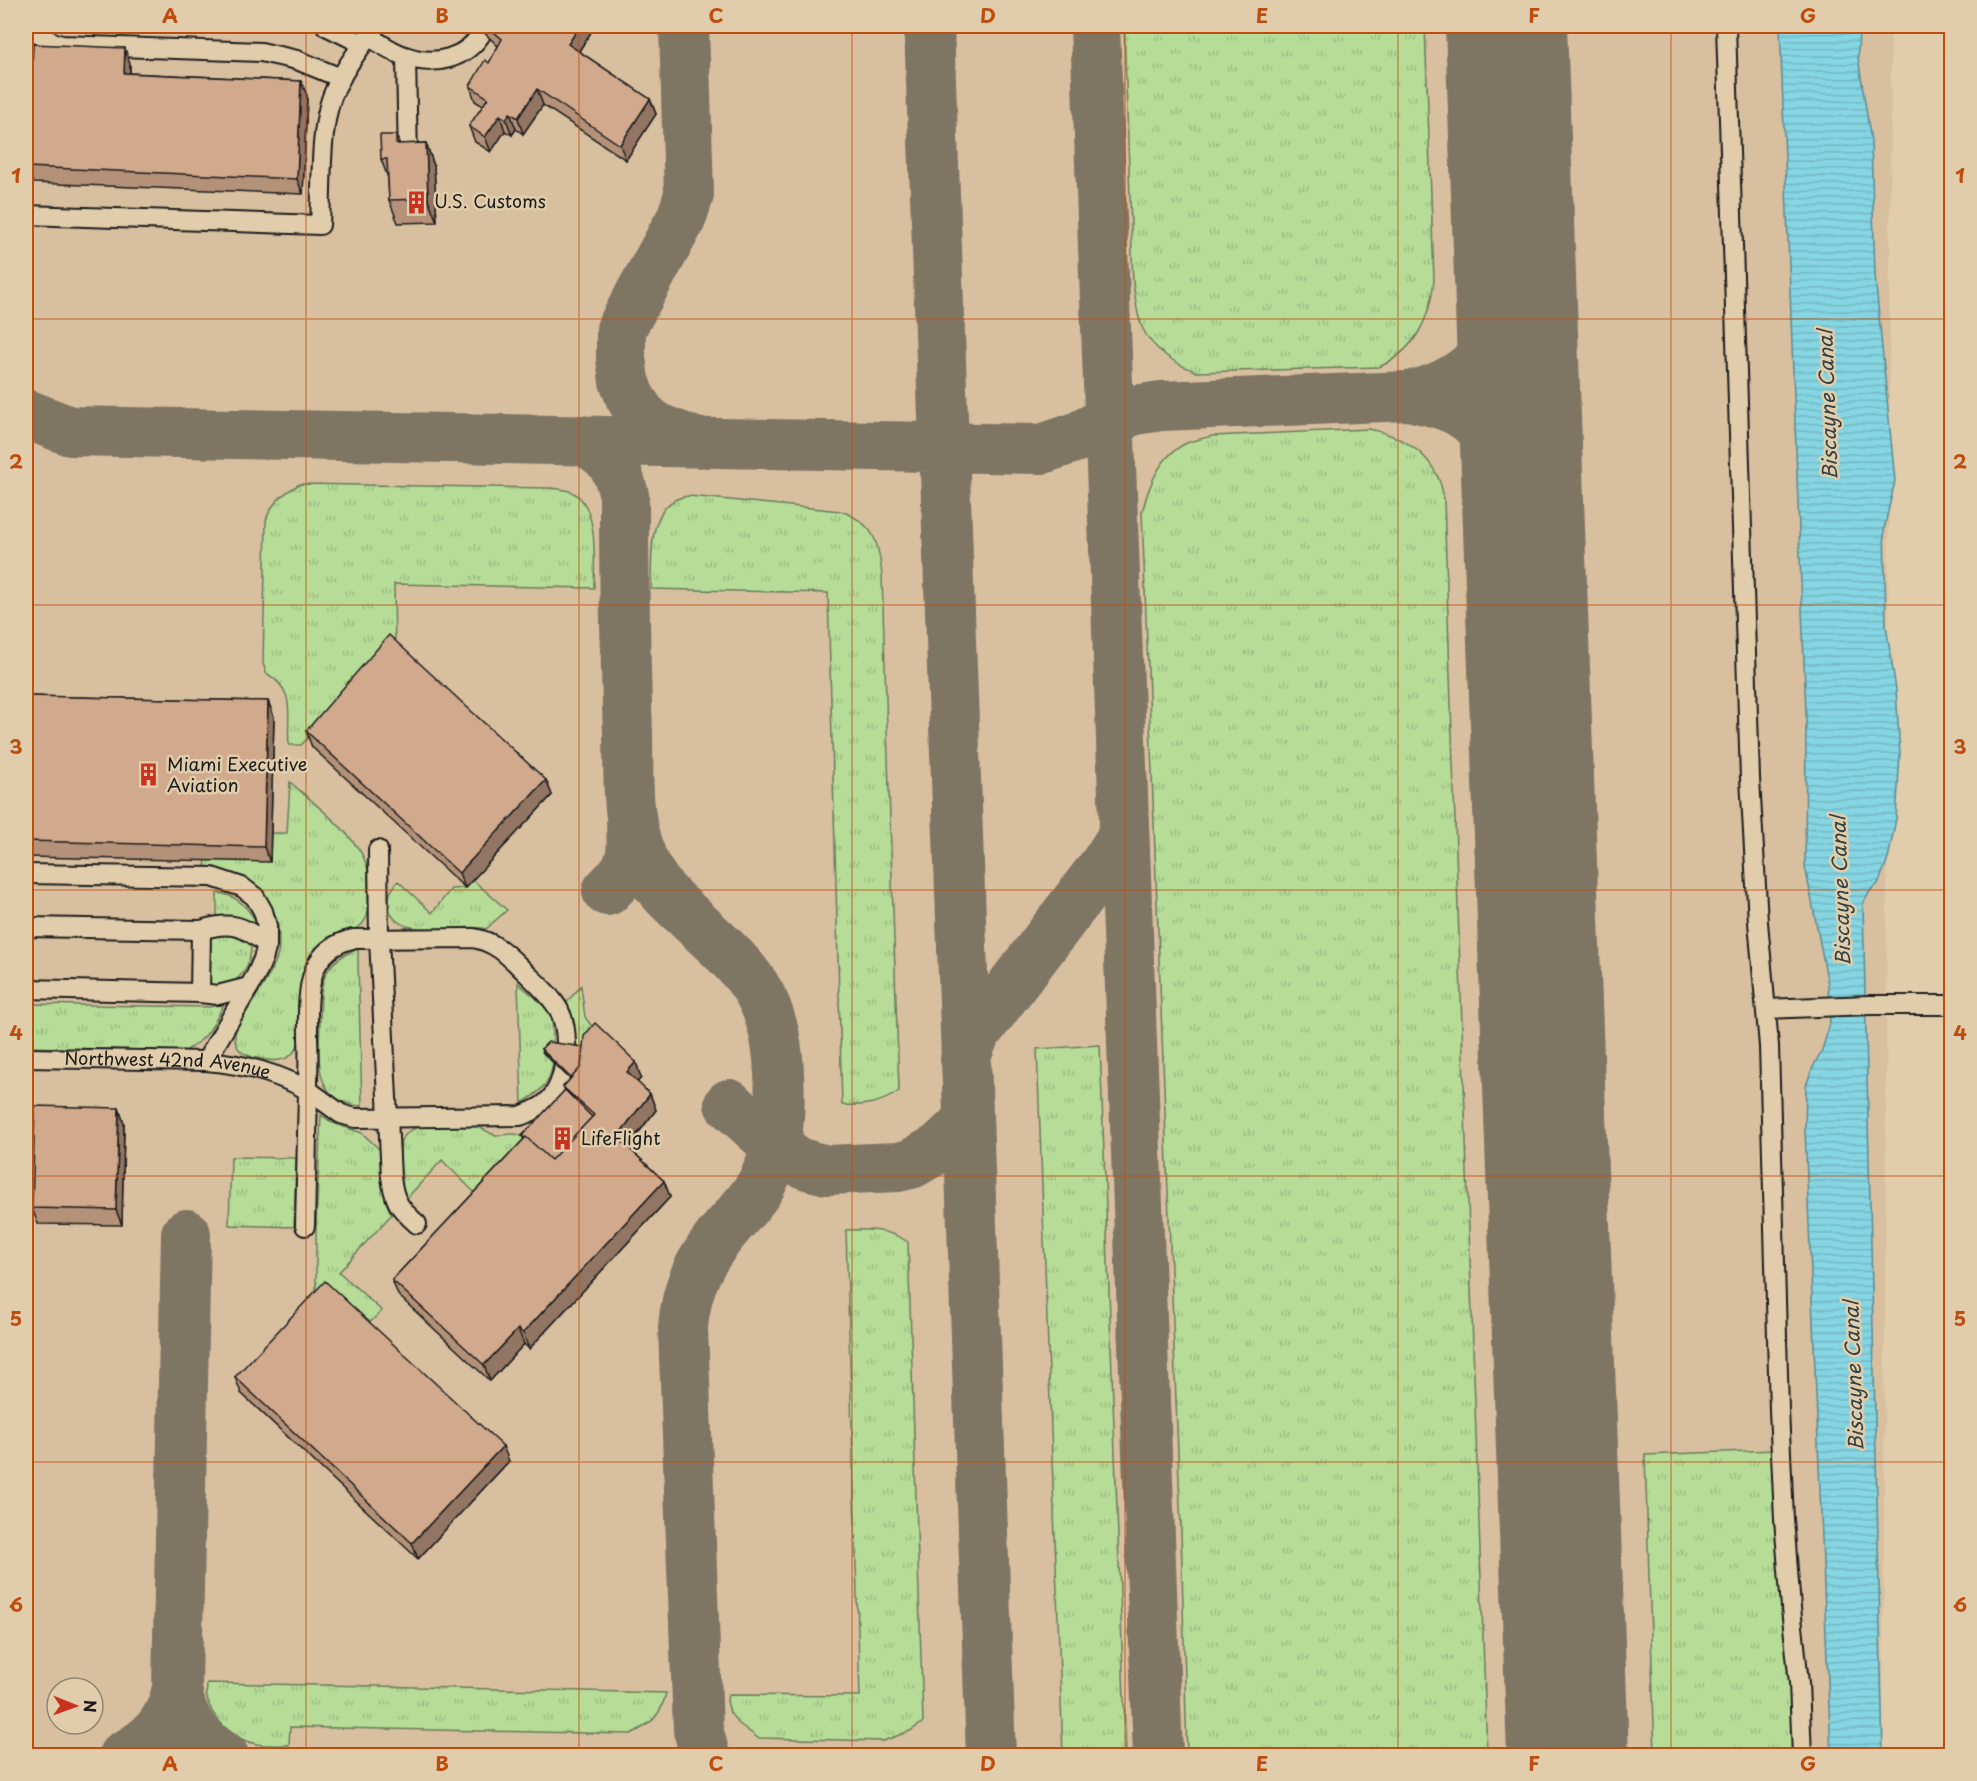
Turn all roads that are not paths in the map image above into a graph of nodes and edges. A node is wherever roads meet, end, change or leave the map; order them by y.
1 (31, 26) edge
2 (326, 26) edge
3 (1726, 26) edge
4 (483, 32) dead end
5 (365, 41) edge
6 (406, 57) junction
7 (340, 78) junction
8 (408, 161) edge
9 (26, 215) edge
10 (378, 850) dead end
11 (26, 874) edge
12 (26, 927) edge
13 (201, 930) junction
14 (379, 939) junction
15 (267, 945) junction
16 (249, 987) junction
17 (26, 989) edge
18 (200, 993) junction
19 (1952, 1005) edge
20 (1767, 1009) junction
21 (26, 1058) edge
22 (206, 1061) junction
23 (308, 1090) junction
24 (387, 1118) junction
25 (417, 1224) dead end
26 (305, 1226) dead end
27 (1802, 1755) edge

1 - 7 street
2 - 5 street
3 - 20 street
4 - 6 street
5 - 6 street
5 - 7 street
6 - 8 street
7 - 9 street
10 - 14 street
11 - 15 street
12 - 13 street
13 - 15 street
13 - 18 street
14 - 23 street, Northwest 42nd Avenue
14 - 24 street
14 - 24 street, Northwest 42nd Avenue
15 - 16 street
16 - 18 street
16 - 22 street
17 - 18 street
19 - 20 street
20 - 27 street
21 - 22 street, Northwest 42nd Avenue
22 - 23 street, Northwest 42nd Avenue
23 - 24 street, Northwest 42nd Avenue
23 - 26 street
24 - 25 street

